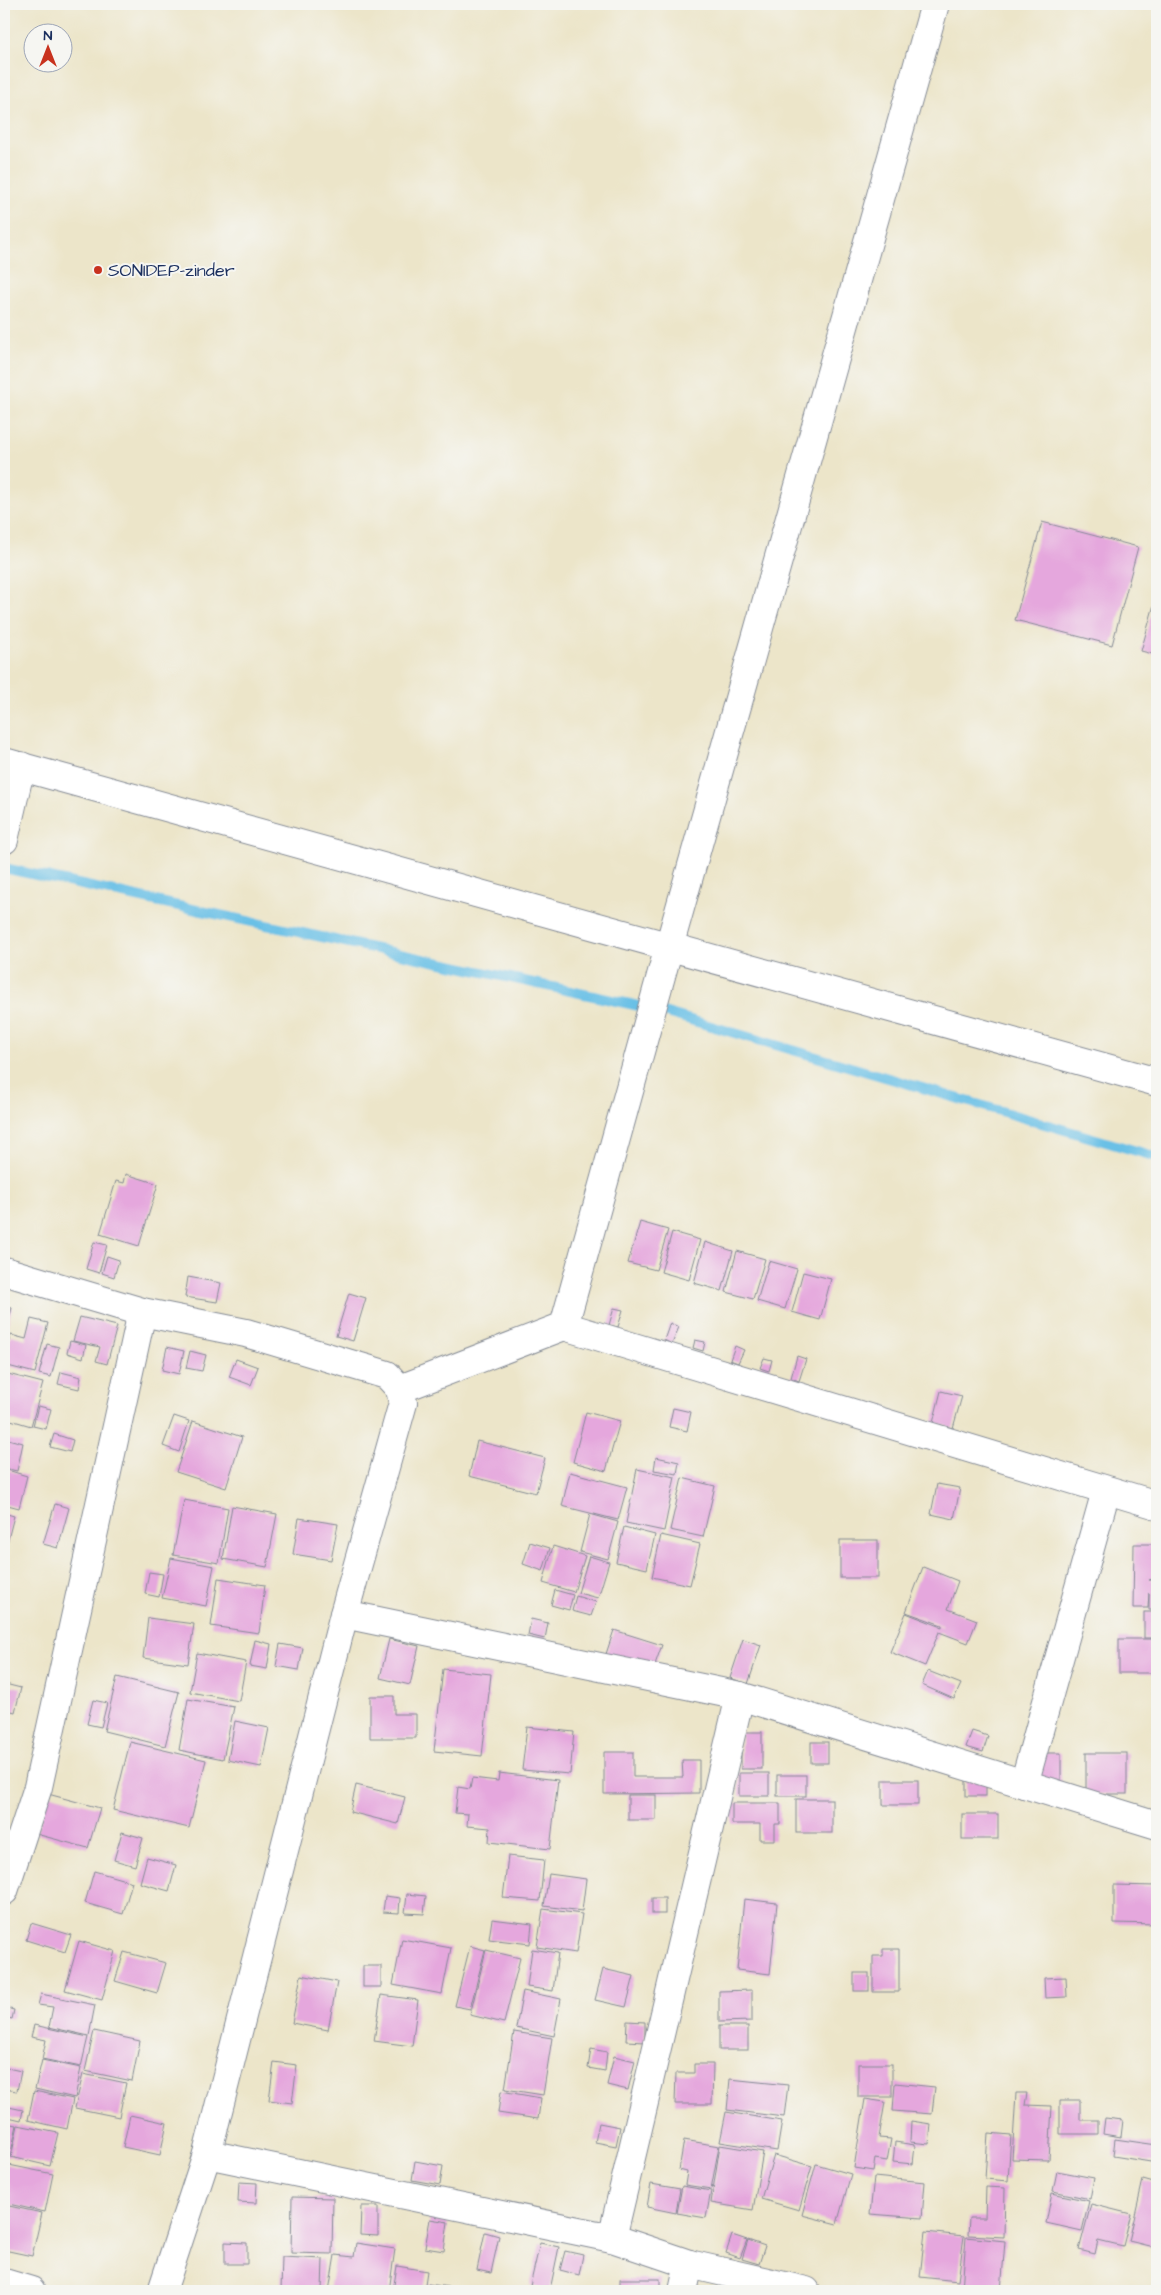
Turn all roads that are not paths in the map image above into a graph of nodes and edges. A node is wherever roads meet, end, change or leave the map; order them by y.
1 (935, 4) edge
2 (12, 764) edge
3 (4, 840) edge
4 (669, 946) junction
5 (1157, 1082) edge
6 (4, 1271) edge
7 (142, 1312) junction
8 (564, 1326) junction
9 (400, 1389) junction
10 (1106, 1491) junction
11 (1157, 1505) edge
12 (344, 1614) junction
13 (740, 1696) junction
14 (1024, 1784) junction
15 (1157, 1825) edge
16 (4, 1891) edge
17 (208, 2154) junction
18 (612, 2238) junction
19 (689, 2264) junction
20 (4, 2283) edge
21 (31, 2291) edge
22 (162, 2291) edge
23 (683, 2291) edge
24 (806, 2291) edge

1 - 4 street
2 - 3 street
2 - 4 street
4 - 5 street
4 - 8 street
6 - 7 street
7 - 9 street
7 - 16 street
8 - 9 street
8 - 10 street
9 - 12 street
10 - 11 street
10 - 14 street
12 - 13 street
12 - 17 street
13 - 14 street
13 - 18 street
14 - 15 street
17 - 18 street
17 - 22 street
18 - 19 street
19 - 23 street
19 - 24 street
20 - 21 street

